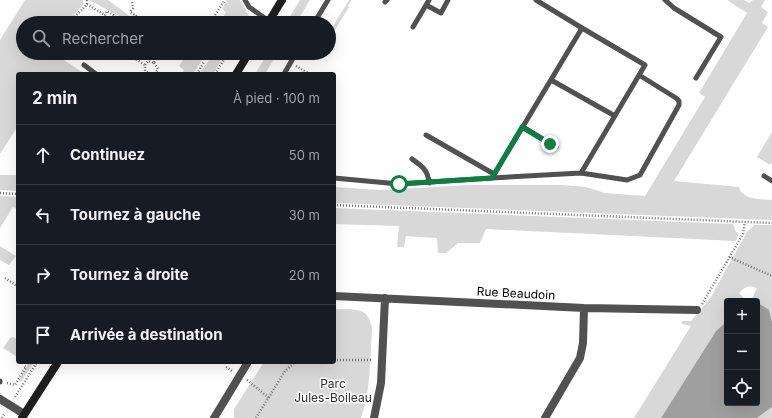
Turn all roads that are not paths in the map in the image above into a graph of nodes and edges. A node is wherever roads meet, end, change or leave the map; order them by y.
1 (245, 0) edge
2 (282, 0) edge
3 (328, 0) edge
4 (448, 0) edge
5 (536, 0) edge
6 (665, 0) edge
7 (428, 2) edge
8 (260, 16) edge
9 (272, 16) edge
10 (318, 16) edge
11 (413, 28) dead end
12 (582, 28) junction
13 (245, 60) edge
14 (292, 60) edge
15 (84, 65) dead end
16 (93, 72) edge
17 (237, 72) edge
18 (286, 72) edge
19 (639, 75) junction
20 (696, 78) dead end
21 (551, 80) junction
22 (615, 116) junction
23 (522, 127) junction
24 (426, 135) dead end
25 (556, 147) dead end
26 (412, 159) dead end
27 (581, 173) junction
28 (493, 176) junction
29 (764, 176) dead end
30 (336, 178) edge
31 (772, 181) edge
32 (429, 183) junction
33 (336, 296) edge
34 (384, 298) junction
35 (584, 308) junction
36 (696, 310) road end
37 (57, 364) edge
38 (247, 364) edge
39 (0, 399) edge
40 (23, 416) edge
41 (214, 418) edge
42 (374, 418) edge
43 (545, 418) edge

1 - 8 lane
2 - 9 main road
3 - 10 lane
4 - 7 lane
5 - 12 lane
6 - 20 lane
7 - 11 lane
12 - 19 lane
12 - 21 lane
13 - 17 main road
14 - 18 lane
15 - 16 lane
19 - 22 lane
19 - 27 lane
21 - 22 lane
21 - 23 lane
22 - 27 lane
23 - 25 lane
23 - 28 lane
24 - 28 lane
26 - 32 lane
27 - 28 lane
28 - 32 lane
29 - 31 lane
30 - 32 lane
33 - 34 street, Rue Beaudoin
34 - 35 street, Rue Beaudoin
34 - 42 street
35 - 36 street, Rue Beaudoin
35 - 43 street
37 - 40 main road
38 - 41 street
39 - 40 street

